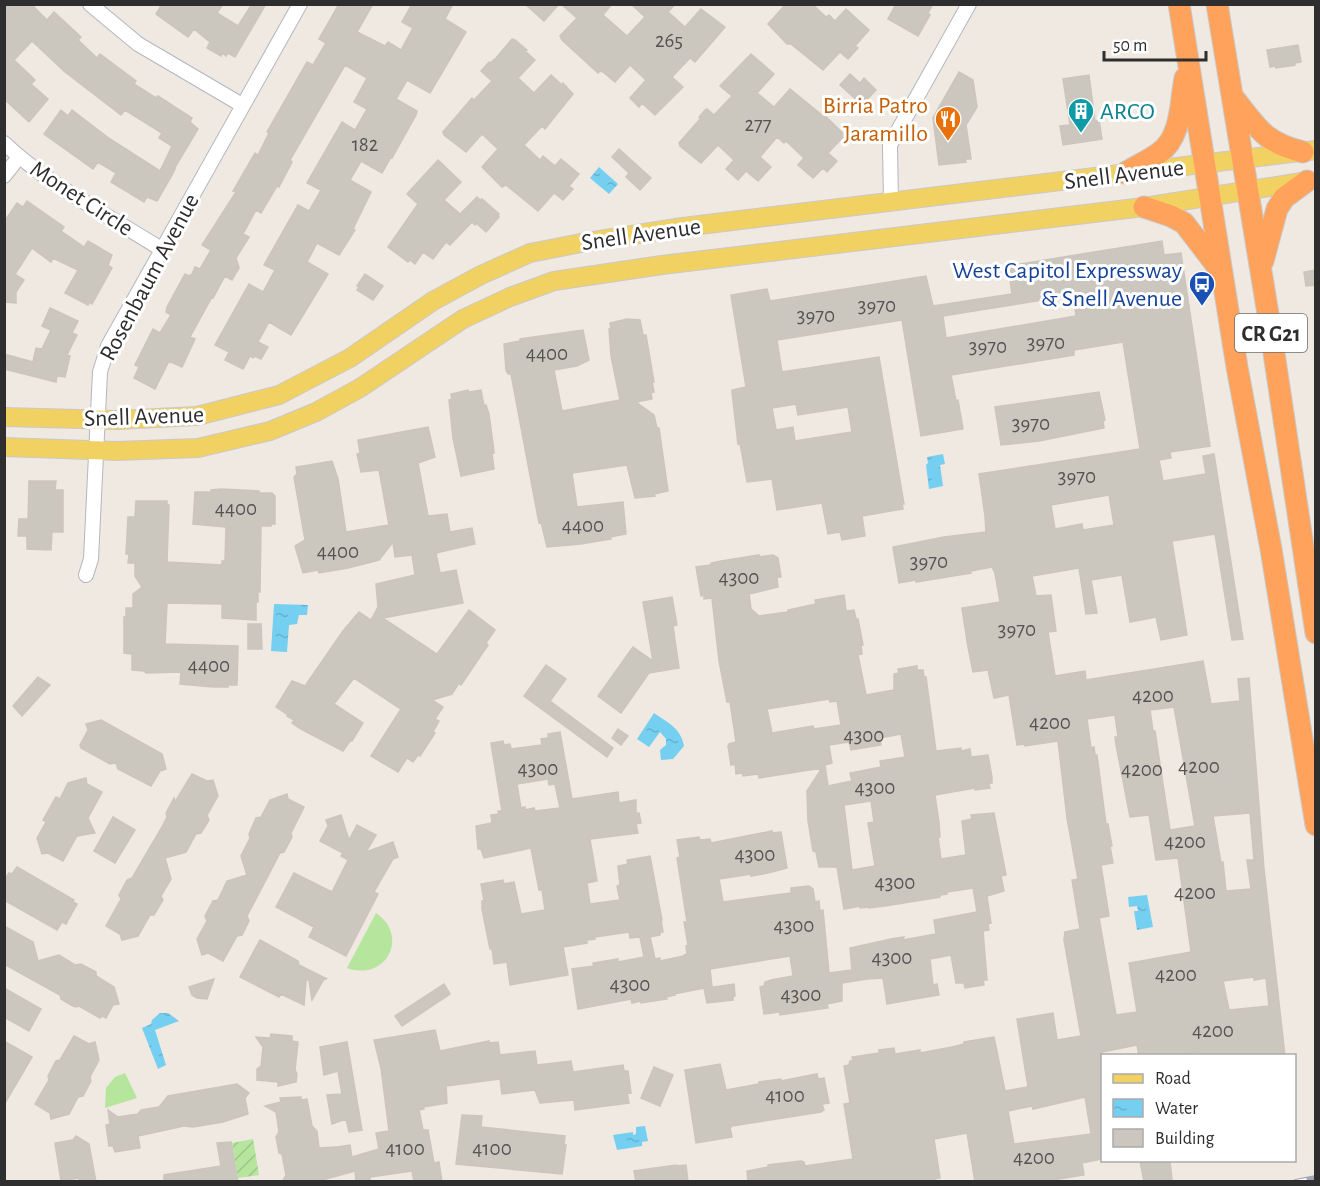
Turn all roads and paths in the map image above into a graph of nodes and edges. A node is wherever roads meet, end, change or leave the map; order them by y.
1 (90, 4) edge
2 (300, 4) edge
3 (969, 4) edge
4 (1179, 4) edge
5 (1217, 4) edge
6 (1188, 63) junction
7 (1233, 96) junction
8 (242, 105) junction
9 (4, 143) edge
10 (1310, 151) edge
11 (19, 157) junction
12 (1243, 160) junction
13 (1205, 165) junction
14 (1125, 172) junction
15 (4, 176) edge
16 (1311, 181) edge
17 (1248, 189) junction
18 (1211, 198) junction
19 (891, 203) junction
20 (1144, 207) junction
21 (161, 249) junction
22 (1223, 273) junction
23 (1261, 277) junction
24 (4, 417) edge
25 (97, 419) junction
26 (4, 447) edge
27 (96, 450) junction
28 (86, 575) dead end
29 (1316, 633) edge
30 (1316, 825) edge

1 - 8 street
2 - 8 street, Rosenbaum Avenue
3 - 19 street
4 - 6 highway, CR G21
5 - 7 highway, CR G21
6 - 13 highway, CR G21
6 - 14 highway
7 - 10 highway
7 - 12 highway, CR G21
8 - 21 street, Rosenbaum Avenue
9 - 11 street, Monet Circle
10 - 12 main road, Snell Avenue
11 - 15 street
11 - 21 street, Monet Circle
12 - 13 main road, Snell Avenue
12 - 17 highway, CR G21
13 - 14 main road, Snell Avenue
13 - 18 highway, CR G21
14 - 19 main road, Snell Avenue
16 - 17 main road, Snell Avenue
16 - 23 highway
17 - 18 main road, Snell Avenue
17 - 23 highway, CR G21
18 - 20 main road, Snell Avenue
18 - 22 highway, CR G21
19 - 25 main road, Snell Avenue
20 - 22 highway
20 - 27 main road, Snell Avenue
21 - 25 street, Rosenbaum Avenue
22 - 30 highway, CR G21
23 - 29 highway, CR G21
24 - 25 main road, Snell Avenue
25 - 27 street, Rosenbaum Avenue
26 - 27 main road, Snell Avenue
27 - 28 street, Rosenbaum Avenue

